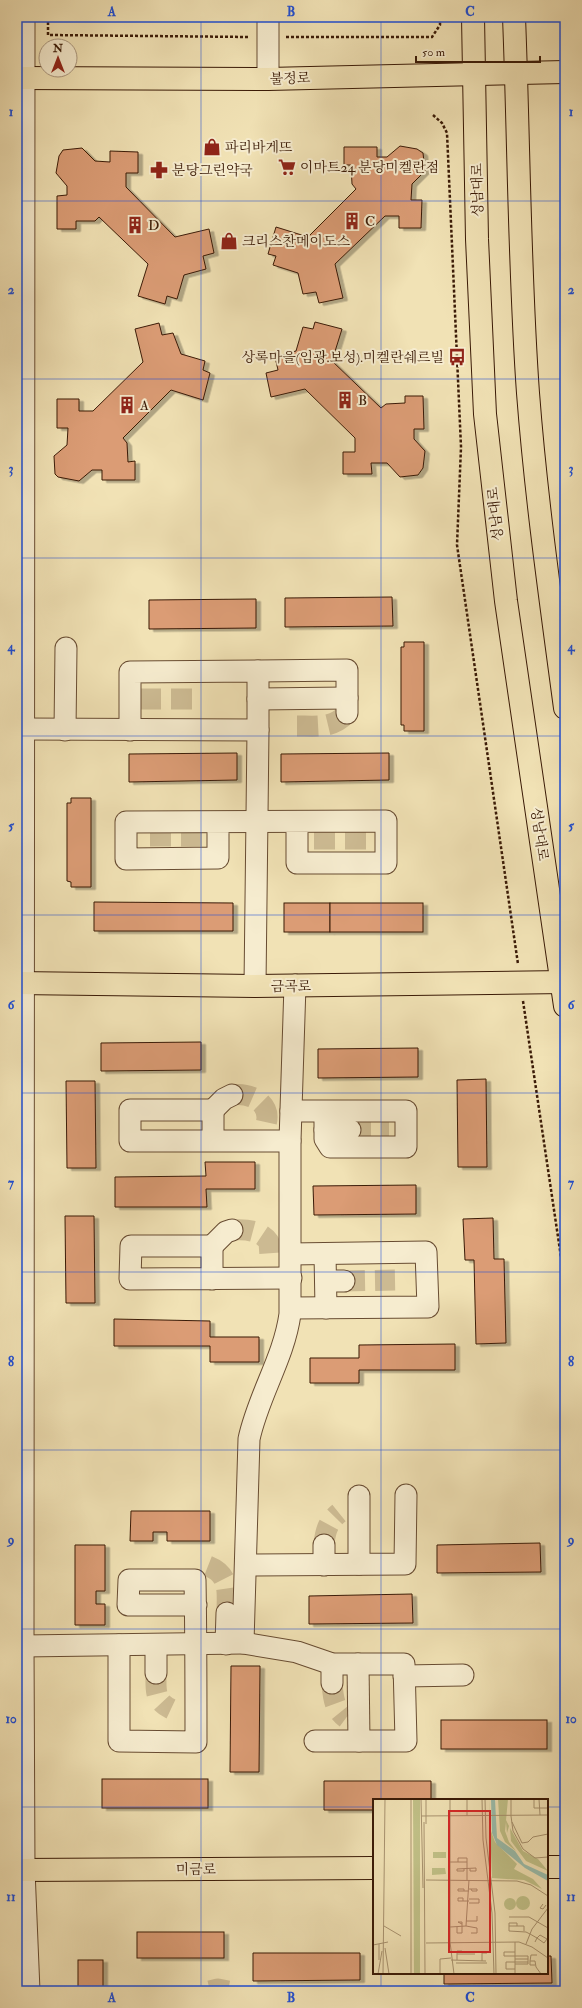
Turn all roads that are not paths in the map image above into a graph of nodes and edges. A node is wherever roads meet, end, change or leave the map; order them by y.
1 (24, 17) edge
2 (474, 17) edge
3 (514, 17) edge
4 (268, 27) edge
5 (564, 72) edge
6 (476, 73) junction
7 (516, 73) junction
8 (21, 78) edge
9 (268, 79) junction
10 (20, 624) edge
11 (66, 648) dead end
12 (258, 671) junction
13 (258, 699) junction
14 (565, 708) edge
15 (24, 730) junction
16 (65, 730) junction
17 (130, 730) junction
18 (258, 730) junction
19 (257, 822) junction
20 (214, 832) tunnel mouth
21 (303, 834) tunnel mouth
22 (20, 846) edge
23 (563, 982) edge
24 (21, 983) edge
25 (255, 986) junction
26 (295, 986) junction
27 (565, 1006) edge
28 (232, 1095) tunnel mouth
29 (213, 1110) junction
30 (291, 1111) junction
31 (350, 1130) tunnel mouth
32 (213, 1141) junction
33 (290, 1141) junction
34 (232, 1230) tunnel mouth
35 (212, 1246) junction
36 (291, 1254) junction
37 (325, 1254) junction
38 (291, 1278) junction
39 (212, 1279) junction
40 (290, 1308) junction
41 (326, 1308) junction
42 (406, 1495) dead end
43 (359, 1496) dead end
44 (359, 1564) junction
45 (246, 1565) junction
46 (196, 1605) dead end
47 (226, 1613) tunnel mouth
48 (196, 1644) junction
49 (235, 1644) junction
50 (118, 1645) junction
51 (156, 1645) junction
52 (23, 1646) junction
53 (358, 1664) junction
54 (156, 1673) tunnel mouth
55 (463, 1675) dead end
56 (404, 1676) junction
57 (314, 1741) dead end
58 (359, 1741) junction
59 (565, 1867) edge
60 (373, 1868) edge
61 (548, 1868) edge
62 (20, 1870) edge
63 (29, 1991) edge

1 - 8 street
2 - 6 main road, 성남대로
3 - 7 main road
4 - 9 street
5 - 7 main road, 불정로
6 - 7 main road, 불정로
6 - 9 main road, 불정로
6 - 23 main road, 성남대로
7 - 14 main road
8 - 9 main road, 불정로
8 - 10 street
10 - 15 street
11 - 16 street
12 - 13 street
12 - 13 street
12 - 17 street
13 - 18 street
15 - 16 street
15 - 22 street
16 - 17 street
17 - 18 street
18 - 19 street
19 - 20 street
19 - 21 street
19 - 25 street
22 - 24 street
23 - 26 main road, 금곡로
23 - 27 main road, 성남대로
24 - 25 main road, 금곡로
24 - 52 street
25 - 26 main road, 금곡로
26 - 30 street
28 - 29 street
29 - 32 street
29 - 32 street
30 - 31 street
30 - 33 street
32 - 33 street
33 - 36 street
34 - 35 street
35 - 39 street
35 - 39 street
36 - 37 street
36 - 38 street
37 - 41 street
37 - 41 street
38 - 39 street
38 - 40 street
40 - 41 street
40 - 45 street
42 - 44 street
43 - 44 street
44 - 45 street
45 - 49 street
46 - 48 street
47 - 49 street
48 - 49 street
48 - 50 street
48 - 51 street
49 - 53 street
50 - 51 street
50 - 52 street
51 - 54 street
52 - 62 street
53 - 56 street
53 - 58 street
55 - 56 street
56 - 58 street
57 - 58 street
59 - 61 main road
60 - 62 main road, 미금로
62 - 63 street

